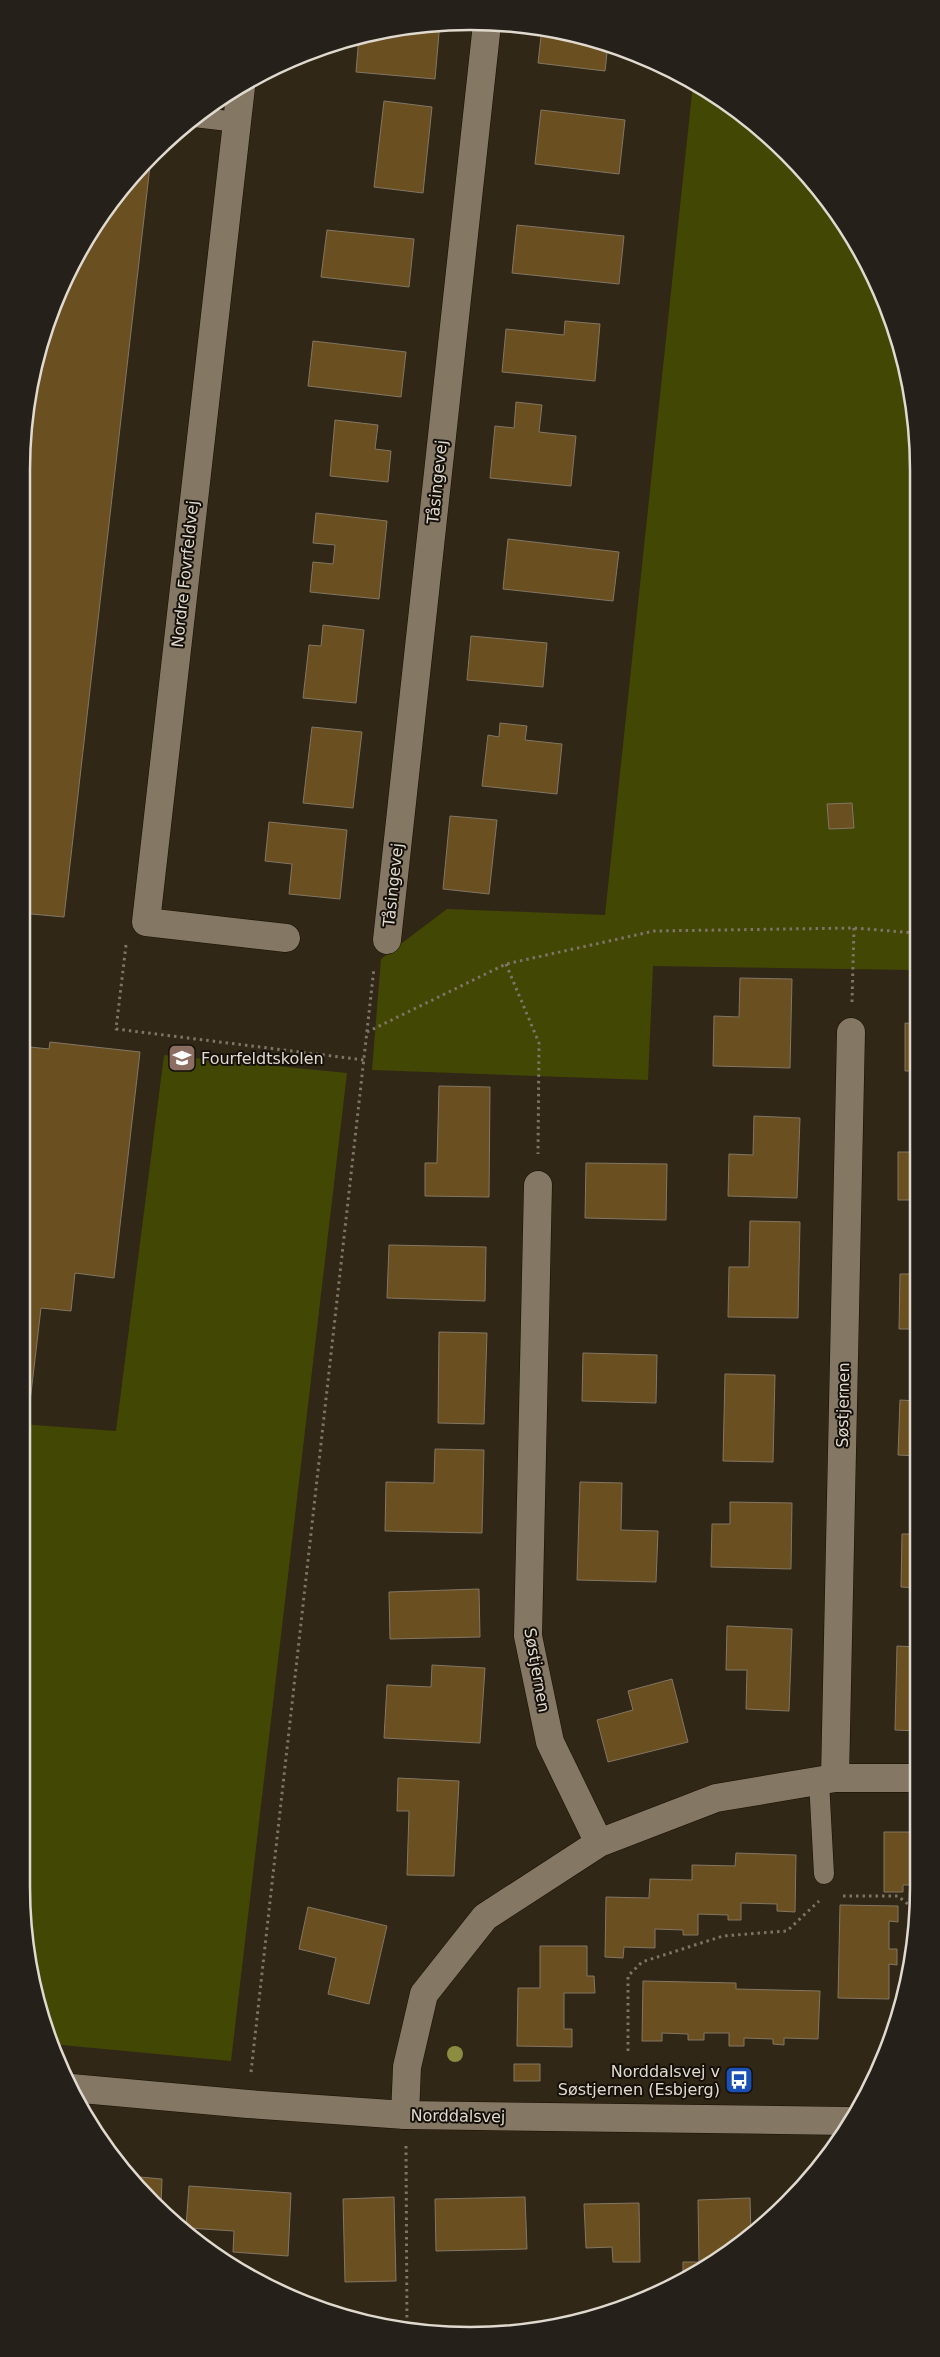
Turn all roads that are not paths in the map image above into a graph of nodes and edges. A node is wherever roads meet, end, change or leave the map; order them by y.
1 (486, 31) edge
2 (239, 96) edge
3 (206, 118) edge
4 (237, 122) junction
5 (286, 938) dead end
6 (387, 940) road end
7 (851, 1032) road end
8 (538, 1185) road end
9 (910, 1778) edge
10 (827, 1779) junction
11 (599, 1843) junction
12 (824, 1874) dead end
13 (79, 2089) edge
14 (406, 2115) junction
15 (842, 2121) edge

1 - 6 street, Tåsingevej
2 - 4 street, Nordre Fovrfeldvej
3 - 4 lane
4 - 5 street, Nordre Fovrfeldvej
7 - 10 street, Søstjernen
8 - 11 street, Søstjernen
9 - 10 street
10 - 11 street
10 - 12 lane
11 - 14 street
13 - 14 street, Norddalsvej
14 - 15 street, Norddalsvej

